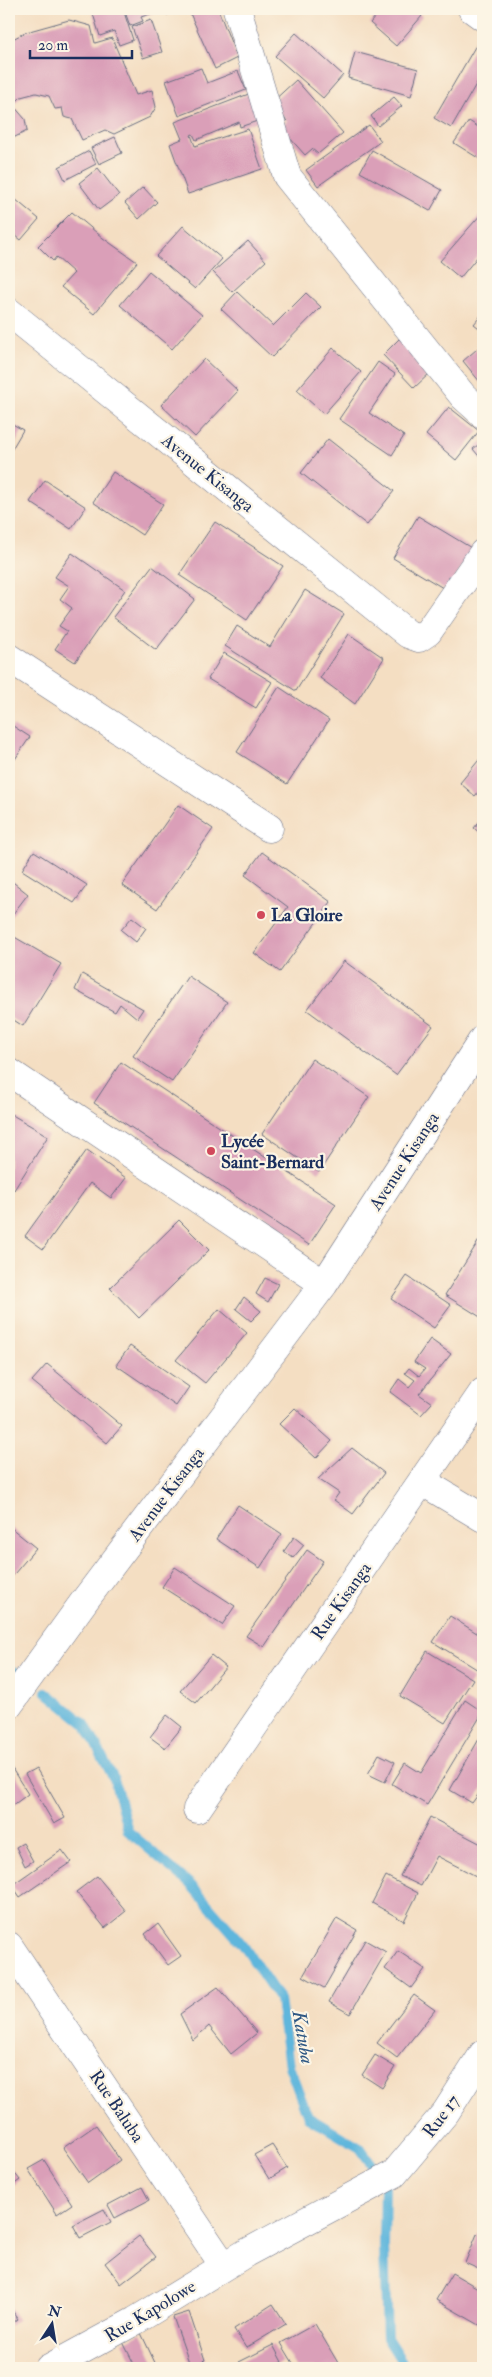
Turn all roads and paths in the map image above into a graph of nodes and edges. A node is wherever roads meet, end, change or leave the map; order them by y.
1 (237, 9) edge
2 (472, 9) edge
3 (483, 17) edge
4 (9, 312) edge
5 (483, 414) edge
6 (483, 553) edge
7 (9, 658) edge
8 (269, 828) dead end
9 (483, 1039) edge
10 (9, 1072) edge
11 (324, 1284) junction
12 (483, 1392) edge
13 (423, 1482) junction
14 (483, 1518) edge
15 (9, 1705) edge
16 (197, 1809) dead end
17 (10, 1952) edge
18 (483, 2054) edge
19 (224, 2266) junction
20 (49, 2368) edge

1 - 5 street
2 - 3 street
4 - 6 street, Avenue Kisanga
7 - 8 street
9 - 11 street, Avenue Kisanga
10 - 11 street
11 - 15 street, Avenue Kisanga
12 - 13 street, Rue Kisanga
13 - 14 street
13 - 16 street, Rue Kisanga
17 - 19 street, Rue Baluba
18 - 19 street, Rue 17
19 - 20 street, Rue Kapolowe

